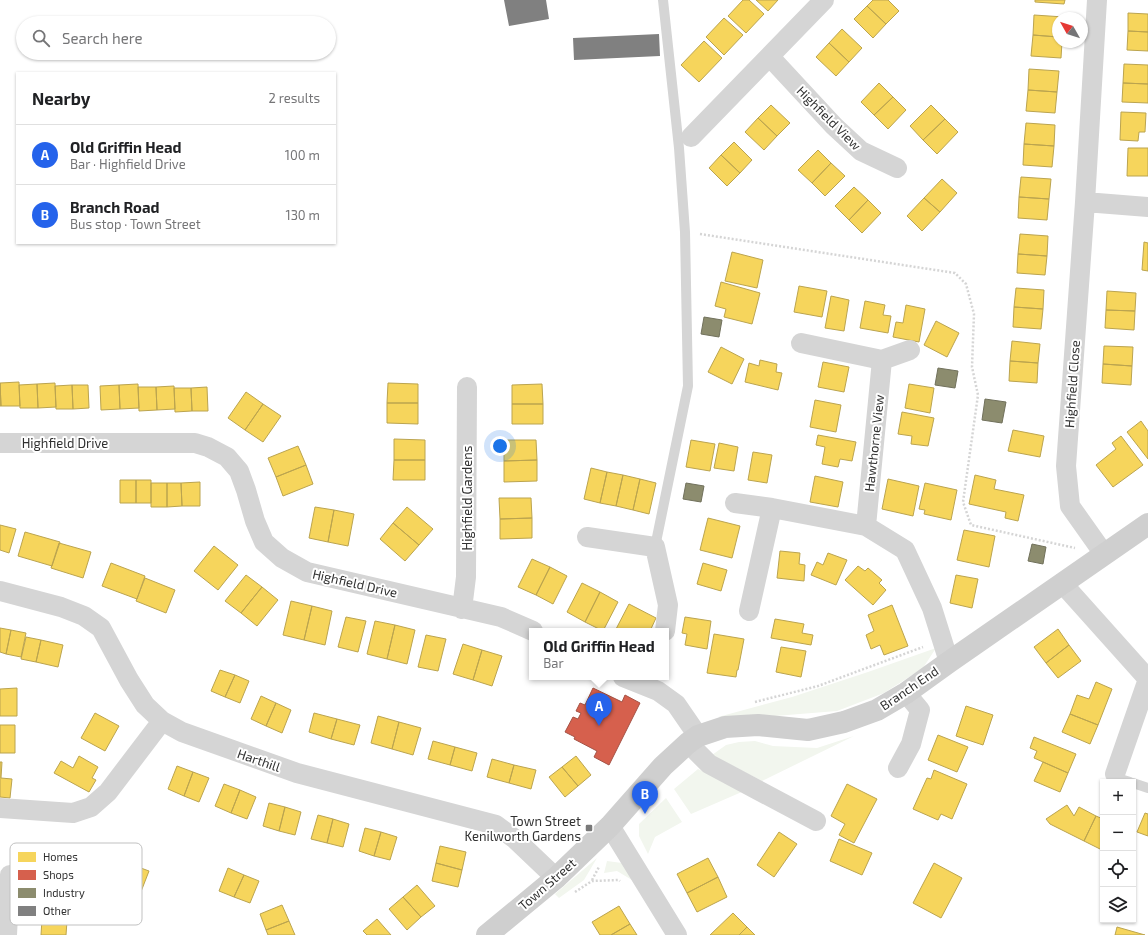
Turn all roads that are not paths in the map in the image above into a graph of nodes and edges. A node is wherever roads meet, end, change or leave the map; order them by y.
1 (663, 0) edge
2 (824, 0) edge
3 (1097, 0) edge
4 (770, 57) junction
5 (691, 137) dead end
6 (897, 168) dead end
7 (1085, 202) junction
8 (1148, 207) edge
9 (801, 343) dead end
10 (910, 350) dead end
11 (882, 360) junction
12 (467, 386) dead end
13 (0, 443) edge
14 (736, 504) dead end
15 (772, 508) junction
16 (1148, 524) edge
17 (866, 526) junction
18 (587, 538) dead end
19 (655, 547) junction
20 (1104, 554) junction
21 (1062, 583) junction
22 (0, 591) edge
23 (462, 608) junction
24 (749, 611) dead end
25 (665, 628) edge
26 (529, 629) edge
27 (949, 662) junction
28 (1148, 679) edge
29 (638, 680) edge
30 (658, 684) edge
31 (906, 693) junction
32 (162, 721) junction
33 (693, 740) junction
34 (898, 768) dead end
35 (1123, 778) edge
36 (1136, 784) edge
37 (1148, 788) edge
38 (0, 808) edge
39 (816, 821) dead end
40 (610, 826) junction
41 (10, 875) dead end
42 (556, 878) junction
43 (7, 935) edge
44 (487, 935) edge
45 (677, 935) edge

1 - 19 lane
2 - 4 street
3 - 7 street, Highfield Close
4 - 5 street
4 - 6 street, Highfield View
7 - 8 street
7 - 20 street, Highfield Close
9 - 11 street
10 - 11 street
11 - 17 street, Hawthorne View
12 - 23 street, Highfield Gardens
13 - 23 street, Highfield Drive
14 - 15 street
15 - 17 street
15 - 24 street
16 - 20 main road, Branch End
17 - 27 street
18 - 19 street
19 - 25 street
20 - 21 main road, Branch End
21 - 27 main road, Branch End
21 - 28 street
22 - 32 street, Harthill
23 - 26 street, Highfield Drive
27 - 31 main road, Branch End
28 - 35 street
29 - 30 street
30 - 33 street
31 - 33 main road, Branch End
31 - 34 street
32 - 38 street
32 - 42 street, Harthill
33 - 39 street
33 - 40 main road, Town Street
36 - 37 lane
40 - 42 main road, Town Street
40 - 45 street
41 - 43 street
42 - 44 main road, Town Street

